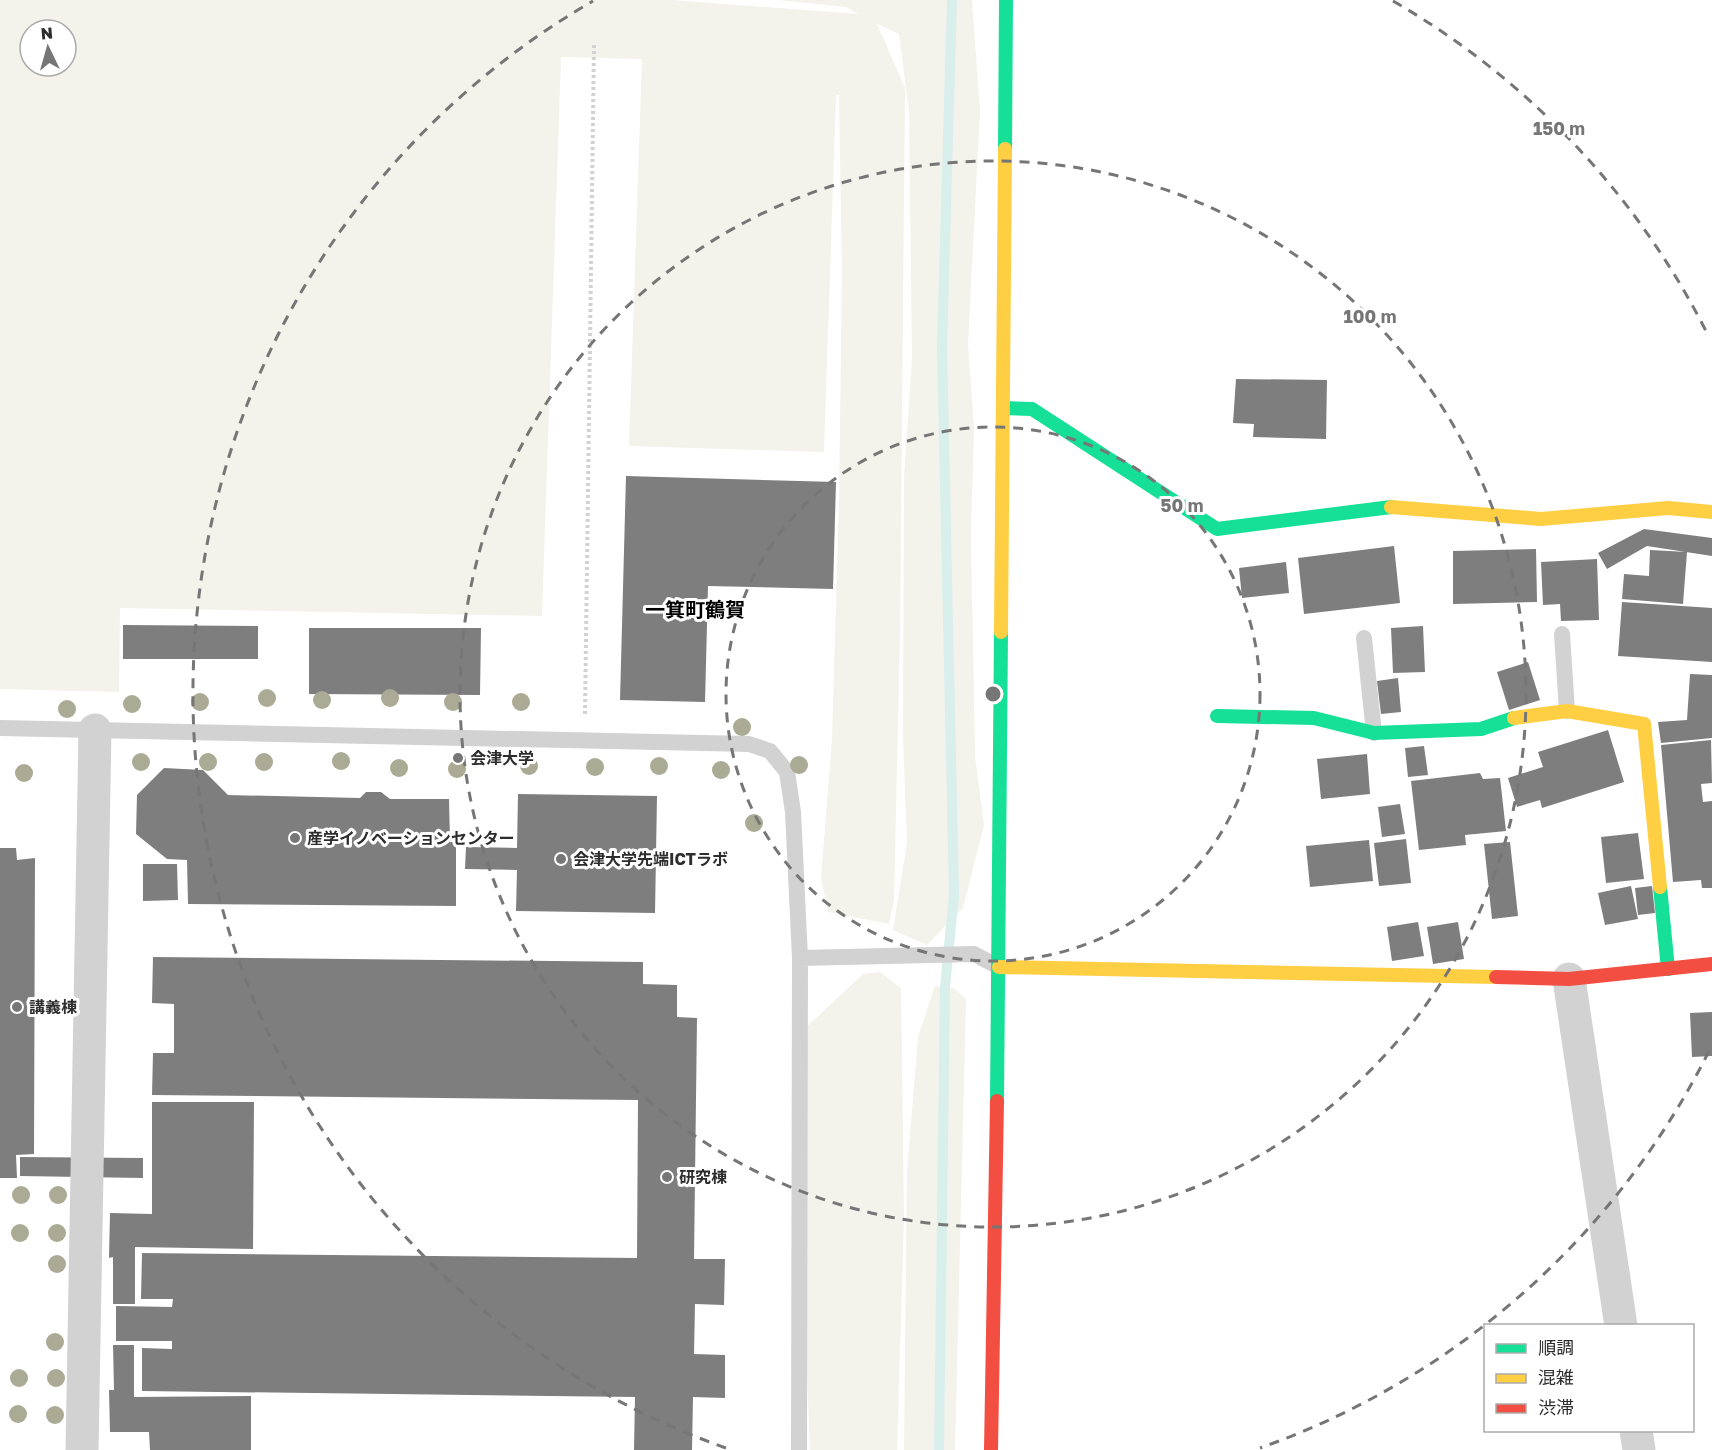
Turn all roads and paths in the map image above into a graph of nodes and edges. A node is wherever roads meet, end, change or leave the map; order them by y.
1 (1006, 0) edge
2 (594, 45) dead end
3 (1003, 408) junction
4 (1712, 512) edge
5 (1562, 634) dead end
6 (1364, 638) dead end
7 (1567, 711) junction
8 (1217, 716) dead end
9 (0, 728) edge
10 (95, 730) junction
11 (1374, 734) junction
12 (585, 739) junction
13 (800, 958) junction
14 (1712, 964) edge
15 (999, 967) junction
16 (1668, 969) junction
17 (1569, 979) junction
18 (1621, 1324) edge
19 (1636, 1432) edge
20 (82, 1450) edge
21 (799, 1450) edge
22 (991, 1450) edge
23 (1639, 1450) edge

1 - 3 street
2 - 12 path
3 - 4 street
3 - 15 street
5 - 7 lane
6 - 11 lane
7 - 11 street
7 - 16 street
8 - 11 street
9 - 10 lane
10 - 12 lane
10 - 20 street
12 - 13 lane
13 - 15 lane
13 - 21 lane
14 - 16 street
15 - 17 street
15 - 22 street
16 - 17 street
17 - 18 street
19 - 23 street

